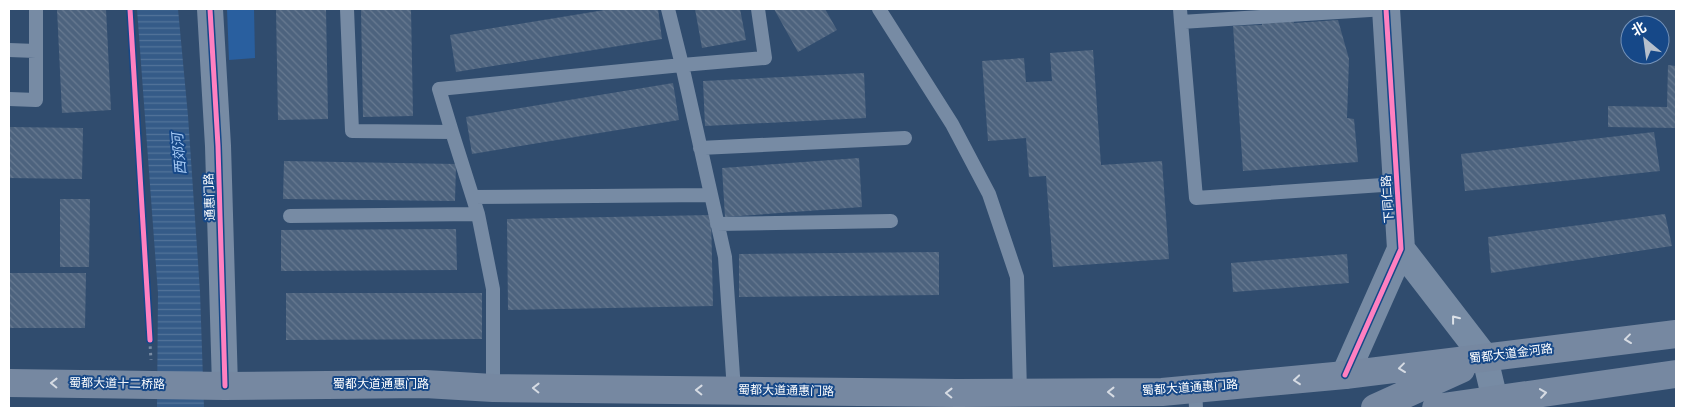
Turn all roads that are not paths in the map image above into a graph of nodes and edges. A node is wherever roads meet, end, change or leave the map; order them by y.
1 (36, 9) edge
2 (210, 9) edge
3 (346, 9) edge
4 (668, 9) edge
5 (758, 9) edge
6 (879, 9) edge
7 (1386, 9) edge
8 (1392, 9) edge
9 (1180, 15) edge
10 (9, 50) edge
11 (36, 51) junction
12 (682, 65) junction
13 (9, 99) edge
14 (452, 132) junction
15 (904, 138) dead end
16 (700, 148) junction
17 (1397, 184) junction
18 (711, 195) junction
19 (473, 197) junction
20 (478, 214) junction
21 (290, 216) dead end
22 (892, 221) dead end
23 (717, 224) junction
24 (1401, 250) junction
25 (1676, 334) edge
26 (1485, 358) junction
27 (1676, 374) edge
28 (1345, 375) junction
29 (9, 383) edge
30 (225, 386) junction
31 (493, 388) junction
32 (734, 390) junction
33 (1020, 392) junction
34 (1195, 398) edge
35 (1495, 404) edge
36 (1375, 408) edge
37 (1436, 408) edge

1 - 11 lane
2 - 30 street, 通惠门路
3 - 14 lane
4 - 12 lane
5 - 12 lane
6 - 33 lane
7 - 8 street
7 - 9 lane
7 - 17 street, 下同仁路
9 - 17 lane
10 - 11 lane
11 - 13 lane
12 - 14 lane
12 - 16 lane
14 - 19 lane
15 - 16 lane
16 - 18 lane
17 - 24 street, 下同仁路
18 - 19 lane
18 - 23 lane
19 - 20 lane
20 - 21 lane
20 - 31 lane
22 - 23 lane
23 - 32 lane
26 -> 24 street
24 - 28 street, 下同仁路
25 -> 26 main road, 蜀都大道金河路
26 -> 28 main road, 蜀都大道金河路
26 - 35 street
26 - 36 main road
35 -> 27 main road
28 -> 34 main road, 蜀都大道通惠门路
30 -> 29 main road, 蜀都大道十二桥路
30 - 31 main road, 蜀都大道通惠门路
32 -> 31 main road, 蜀都大道通惠门路
33 -> 32 main road, 蜀都大道通惠门路
34 -> 33 main road, 蜀都大道通惠门路
35 - 37 main road

